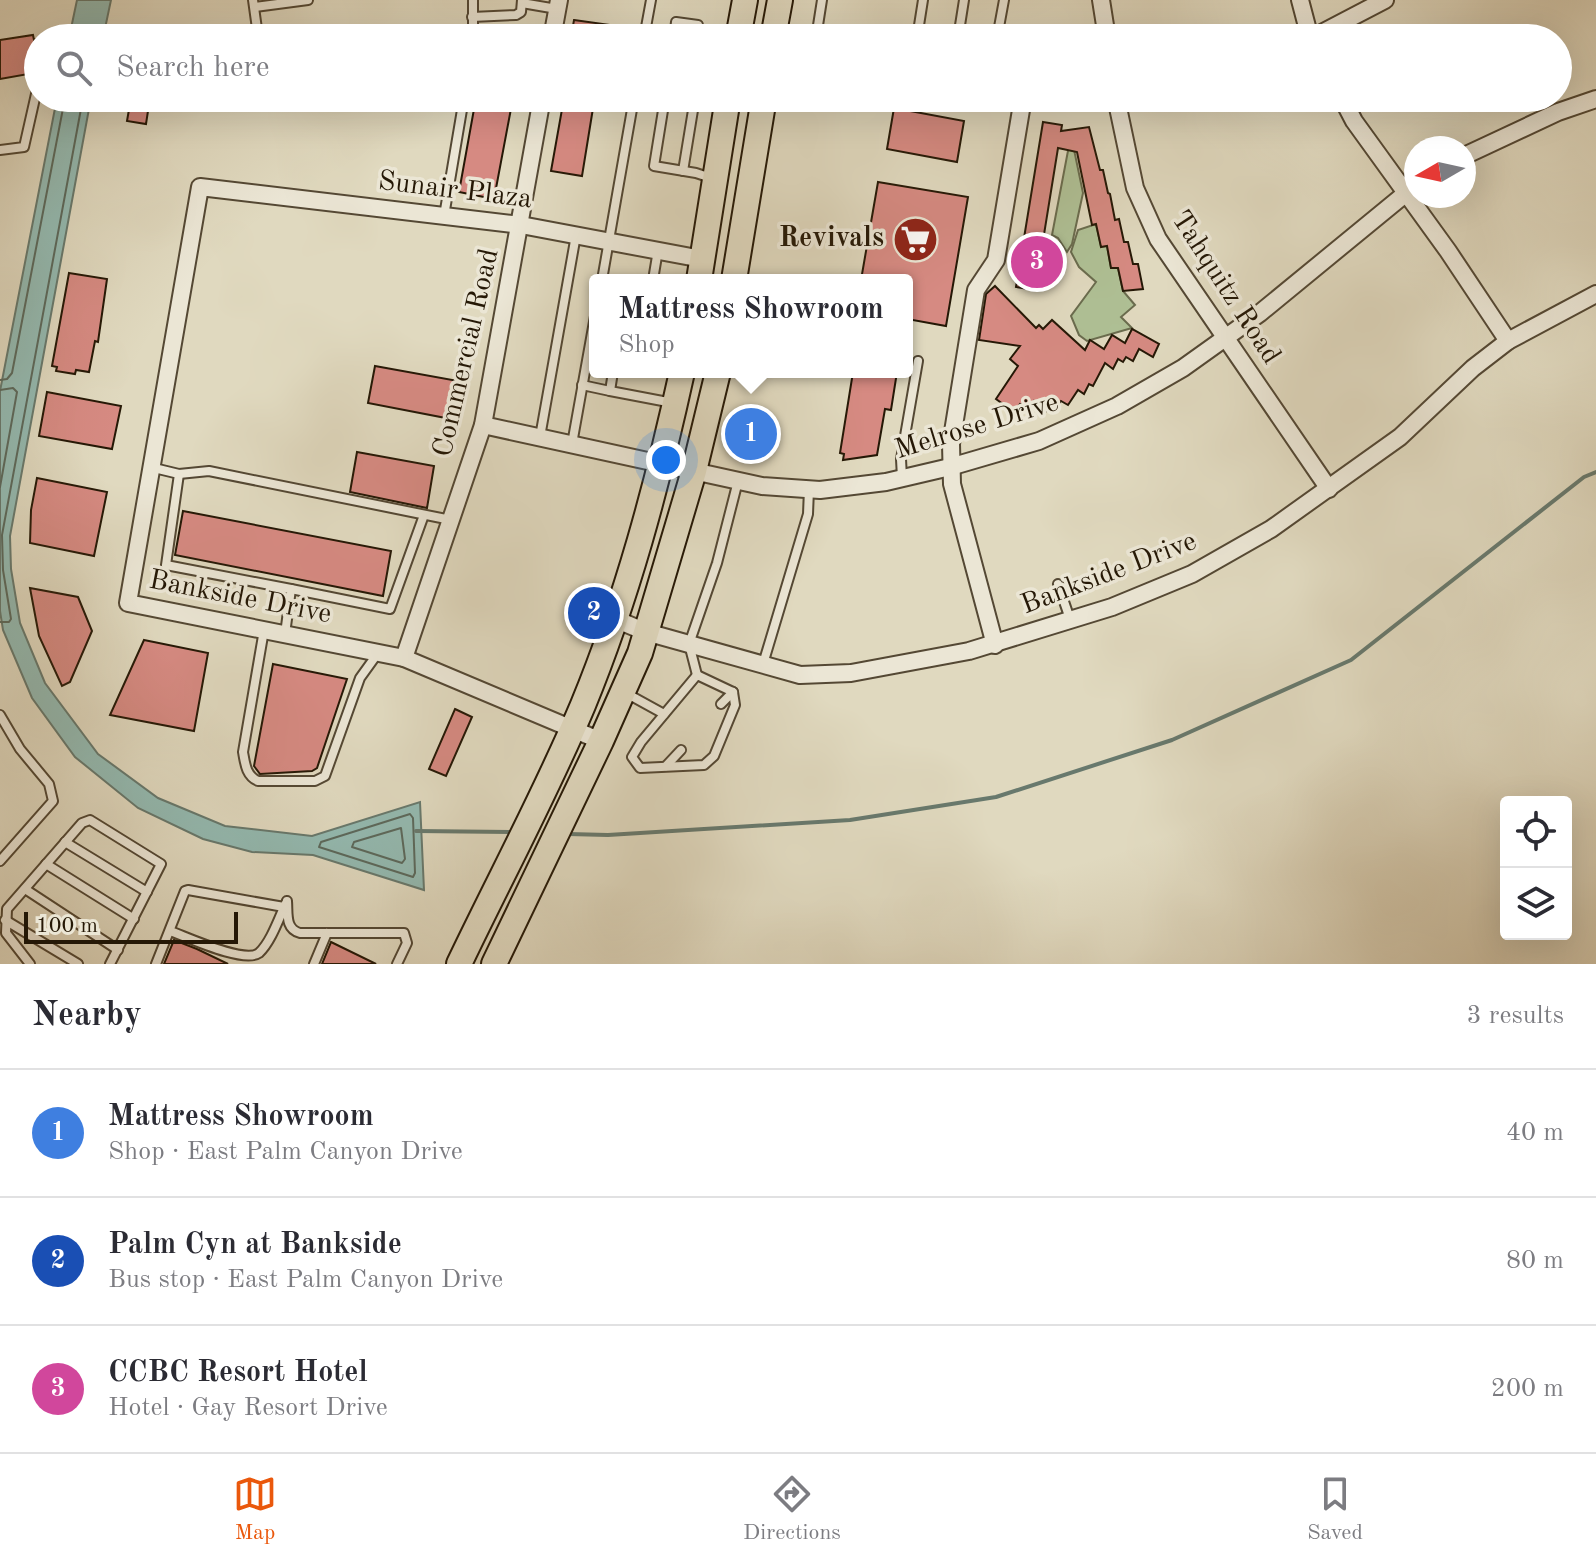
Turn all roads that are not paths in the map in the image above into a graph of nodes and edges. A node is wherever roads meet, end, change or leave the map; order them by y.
1 (308, 0) edge
2 (473, 0) edge
3 (651, 0) edge
4 (745, 0) edge
5 (780, 0) edge
6 (822, 0) edge
7 (923, 0) edge
8 (964, 0) edge
9 (1004, 0) edge
10 (1101, 0) edge
11 (1300, 0) edge
12 (1385, 0) edge
13 (522, 2) edge
14 (254, 4) edge
15 (558, 4) edge
16 (472, 17) junction
17 (256, 24) edge
18 (472, 24) edge
19 (554, 24) edge
20 (647, 24) edge
21 (741, 24) edge
22 (776, 24) edge
23 (818, 24) edge
24 (919, 24) edge
25 (960, 24) edge
26 (1000, 24) edge
27 (1105, 24) edge
28 (1307, 24) edge
29 (1338, 24) edge
30 (1596, 99) edge
31 (1572, 107) edge
32 (32, 112) edge
33 (462, 112) edge
34 (540, 112) edge
35 (632, 112) edge
36 (663, 112) edge
37 (693, 112) edge
38 (725, 112) edge
39 (762, 112) edge
40 (1021, 112) edge
41 (1119, 112) edge
42 (1349, 112) edge
43 (1558, 112) edge
44 (0, 150) edge
45 (1476, 150) edge
46 (683, 171) junction
47 (714, 179) junction
48 (1404, 180) edge
49 (200, 187) joint
50 (1404, 194) edge
51 (1424, 208) edge
52 (444, 216) junction
53 (521, 225) junction
54 (576, 235) junction
55 (609, 241) junction
56 (658, 250) junction
57 (700, 269) edge
58 (603, 274) edge
59 (654, 274) edge
60 (735, 274) edge
61 (1596, 294) edge
62 (1226, 340) junction
63 (1508, 341) junction
64 (589, 348) edge
65 (918, 361) dead end
66 (612, 378) edge
67 (681, 378) edge
68 (717, 378) edge
69 (582, 385) junction
70 (610, 391) junction
71 (675, 403) junction
72 (483, 425) junction
73 (540, 437) junction
74 (572, 444) junction
75 (662, 464) junction
76 (150, 467) junction
77 (950, 467) junction
78 (694, 471) junction
79 (179, 474) junction
80 (902, 479) junction
81 (738, 480) junction
82 (809, 489) junction
83 (1329, 489) junction
84 (424, 515) junction
85 (451, 520) junction
86 (1058, 584) dead end
87 (291, 589) junction
88 (615, 619) junction
89 (1071, 620) junction
90 (264, 630) junction
91 (646, 632) junction
92 (285, 634) junction
93 (689, 644) junction
94 (995, 645) junction
95 (378, 653) junction
96 (404, 658) junction
97 (763, 665) junction
98 (697, 675) junction
99 (623, 691) junction
100 (733, 692) junction
101 (721, 704) dead end
102 (664, 714) junction
103 (0, 715) edge
104 (573, 729) junction
105 (601, 741) junction
106 (681, 750) dead end
107 (666, 766) junction
108 (65, 842) junction
109 (0, 861) edge
110 (46, 864) junction
111 (25, 889) junction
112 (147, 892) junction
113 (284, 907) junction
114 (134, 919) junction
115 (5, 920) junction
116 (170, 931) junction
117 (327, 933) junction
118 (118, 950) junction
119 (500, 962) edge
120 (30, 964) edge
121 (78, 964) edge
122 (110, 964) edge
123 (156, 964) edge
124 (314, 964) edge
125 (397, 964) edge
126 (459, 964) edge

1 - 14 lane
2 - 16 lane
3 - 20 lane
4 - 21 main road
5 - 22 main road
6 - 23 lane
7 - 24 lane
8 - 25 lane
9 - 26 lane
10 - 27 street
11 - 28 street
12 - 29 street
13 - 15 lane
13 - 16 lane
14 - 17 lane
15 - 19 street
16 - 18 lane
30 - 31 street
32 - 44 lane
33 - 52 lane
34 - 53 street, Commercial Road
35 - 55 lane
36 - 46 lane
37 - 46 lane
38 - 47 main road
39 - 60 main road
40 - 77 street
41 - 62 street, Tahquitz Road
42 - 48 street
43 - 45 street
46 - 47 lane
47 - 57 main road
47 - 60 main road
49 - 52 street, Sunair Plaza
49 - 76 street, Bankside Drive
50 - 62 street, Melrose Drive
51 - 63 street
52 - 53 street, Sunair Plaza
53 - 54 street, Sunair Plaza
53 - 72 street, Commercial Road
54 - 55 street, Sunair Plaza
54 - 73 lane
55 - 56 street, Sunair Plaza
55 - 58 lane
56 - 57 street, Sunair Plaza
56 - 59 lane
61 - 63 street, Bankside Drive
62 - 77 street, Melrose Drive
62 - 83 street, Tahquitz Road
63 - 83 street, Bankside Drive
64 - 69 lane
65 - 80 lane
66 - 70 lane
67 - 71 main road
68 - 78 main road
69 - 70 lane
69 - 74 lane
70 - 71 lane
71 - 75 main road
72 - 73 street, Melrose Drive
72 - 85 street, Commercial Road
73 - 74 street, Melrose Drive
74 - 75 street, Melrose Drive
75 - 78 street, Melrose Drive
75 - 88 main road
76 - 79 lane
76 - 90 street, Bankside Drive
77 - 80 street, Melrose Drive
77 - 94 street
78 - 81 street, Melrose Drive
78 - 91 main road
79 - 84 lane
79 - 87 lane
80 - 82 street, Melrose Drive
81 - 82 street, Melrose Drive
81 - 93 lane
82 - 97 lane
83 - 89 street, Bankside Drive
84 - 85 lane
84 - 87 lane
85 - 96 street, Commercial Road
86 - 89 lane
87 - 92 lane
88 - 91 street, Bankside Drive
88 - 104 main road
89 - 94 street, Bankside Drive
90 - 92 street, Bankside Drive
90 - 95 lane
91 - 93 street, Bankside Drive
91 - 99 main road
92 - 95 street, Bankside Drive
93 - 97 street, Bankside Drive
93 - 98 lane
94 - 97 street, Bankside Drive
95 - 96 street, Bankside Drive
96 - 104 street, Bankside Drive
98 - 100 lane
98 - 102 lane
99 - 102 lane
99 - 105 main road
100 - 101 lane
100 - 107 lane
102 - 107 lane
103 - 109 lane
104 - 105 street, Bankside Drive
104 - 126 main road
105 - 119 main road
106 - 107 lane
108 - 110 lane
108 - 112 lane
108 - 112 lane
110 - 111 lane
110 - 114 lane
111 - 115 lane
111 - 118 lane
112 - 114 lane
113 - 116 lane
113 - 116 lane
113 - 117 lane
114 - 118 lane
115 - 120 lane
115 - 121 lane
116 - 123 lane
117 - 124 lane
117 - 125 lane
118 - 122 lane

